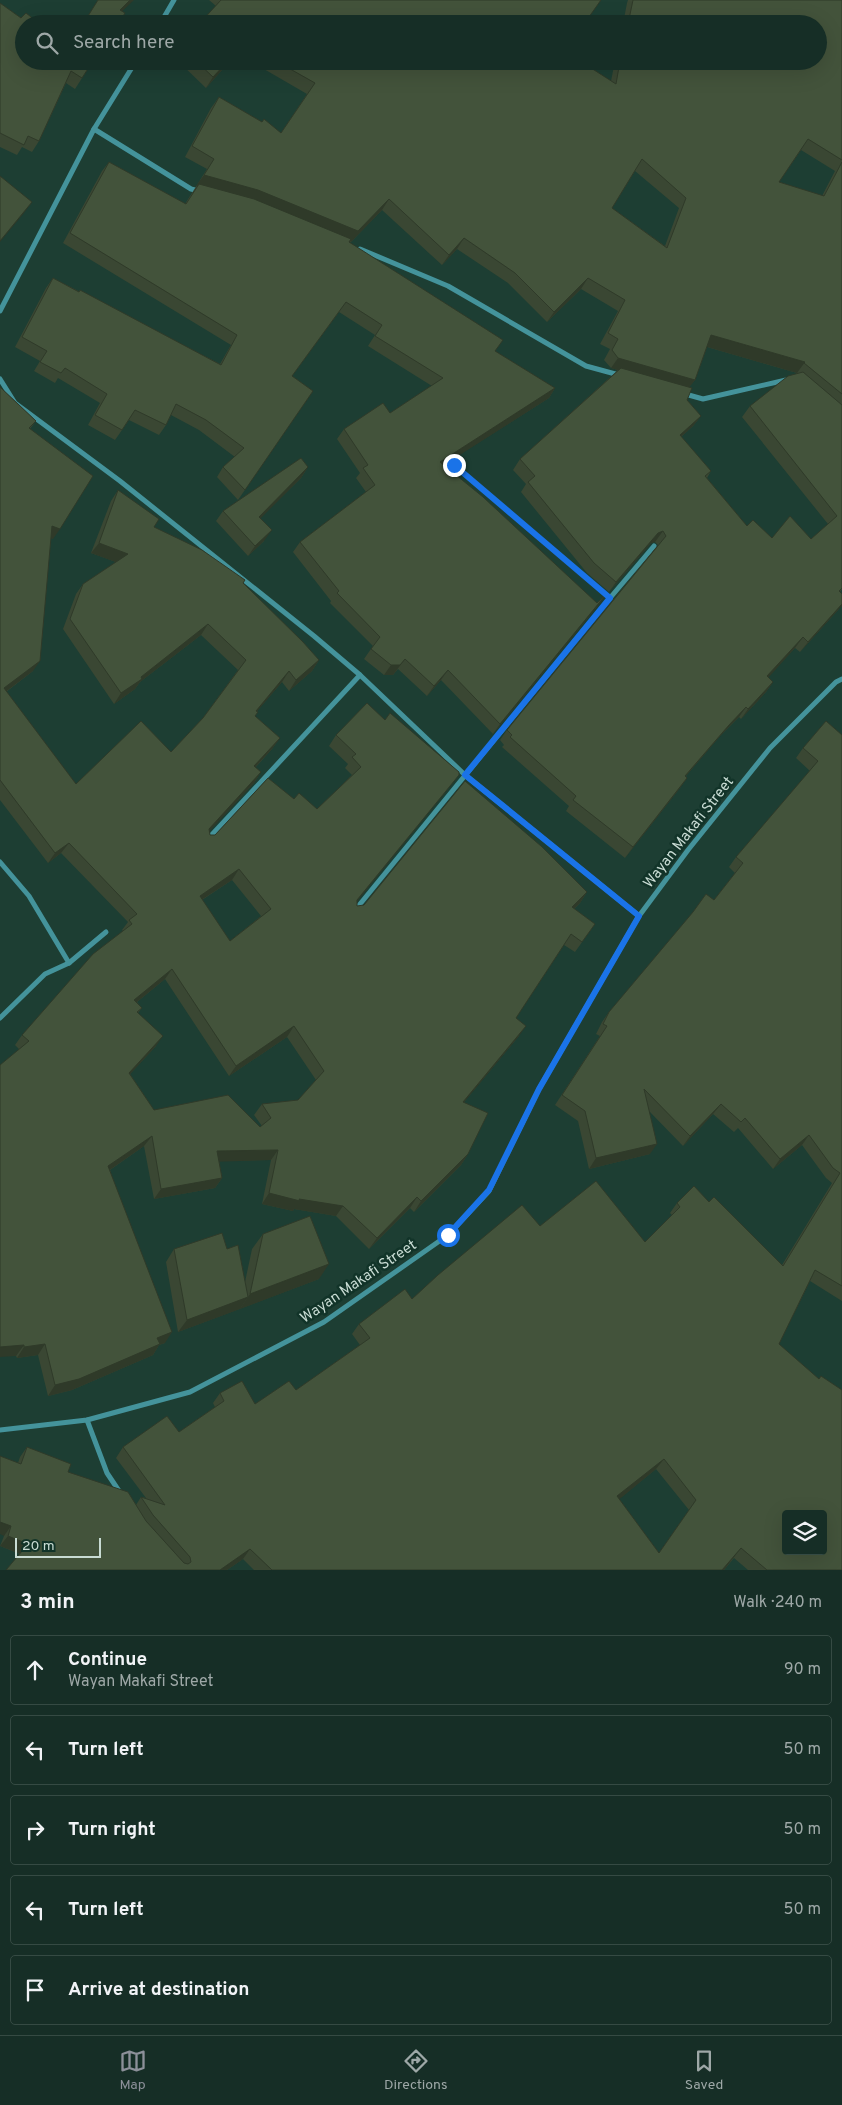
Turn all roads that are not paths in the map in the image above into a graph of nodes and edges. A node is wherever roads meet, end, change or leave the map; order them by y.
1 (174, 0) edge
2 (165, 15) edge
3 (130, 70) edge
4 (94, 129) junction
5 (210, 194) edge
6 (356, 248) edge
7 (0, 311) edge
8 (622, 376) edge
9 (797, 378) edge
10 (0, 379) edge
11 (676, 392) edge
12 (454, 465) edge
13 (654, 546) edge
14 (610, 598) junction
15 (360, 675) junction
16 (842, 679) edge
17 (465, 775) junction
18 (205, 842) edge
19 (0, 862) edge
20 (353, 913) edge
21 (639, 916) junction
22 (106, 932) dead end
23 (69, 963) junction
24 (0, 1018) edge
25 (88, 1420) junction
26 (0, 1430) edge
27 (122, 1496) edge

1 - 2 street
3 - 4 street
4 - 5 street
4 - 7 street
6 - 8 street
9 - 11 street
10 - 15 street
12 - 14 lane
13 - 14 street
14 - 17 street
15 - 17 street
15 - 18 street
16 - 21 street, Wayan Makafi Street
17 - 20 street
17 - 21 street
19 - 23 street
21 - 25 street, Wayan Makafi Street
22 - 23 street
23 - 24 street
25 - 26 street, Wayan Makafi Street
25 - 27 street

